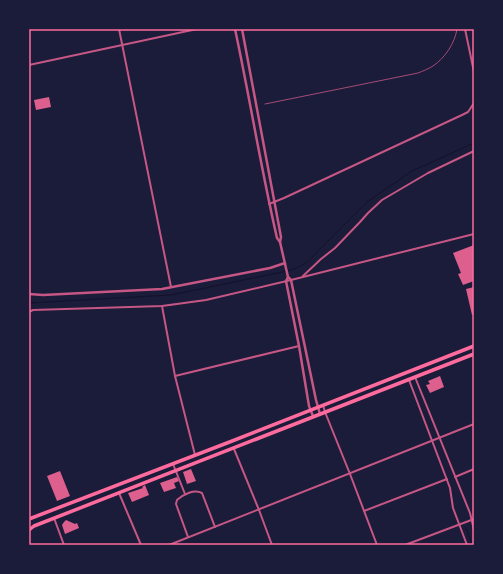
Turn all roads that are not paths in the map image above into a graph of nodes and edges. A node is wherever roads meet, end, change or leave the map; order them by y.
1 (119, 29) edge
2 (197, 29) edge
3 (235, 29) edge
4 (242, 29) edge
5 (465, 29) edge
6 (123, 45) junction
7 (29, 65) edge
8 (474, 72) edge
9 (474, 103) edge
10 (263, 141) junction
11 (258, 142) junction
12 (474, 151) edge
13 (267, 166) junction
14 (262, 167) junction
15 (275, 202) junction
16 (269, 204) junction
17 (474, 234) edge
18 (280, 242) junction
19 (285, 263) junction
20 (288, 276) junction
21 (302, 277) junction
22 (291, 280) junction
23 (286, 281) junction
24 (171, 287) junction
25 (29, 294) edge
26 (162, 306) junction
27 (29, 312) edge
28 (299, 346) junction
29 (474, 346) edge
30 (474, 354) edge
31 (176, 376) junction
32 (415, 377) junction
33 (409, 379) junction
34 (323, 405) junction
35 (318, 407) junction
36 (310, 410) junction
37 (325, 412) junction
38 (320, 414) junction
39 (313, 416) junction
40 (474, 424) edge
41 (440, 438) junction
42 (432, 442) junction
43 (234, 447) junction
44 (195, 455) junction
45 (173, 464) junction
46 (474, 469) edge
47 (176, 470) junction
48 (350, 474) junction
49 (455, 477) junction
50 (447, 479) junction
51 (119, 492) junction
52 (185, 494) junction
53 (259, 510) junction
54 (364, 511) junction
55 (54, 518) junction
56 (29, 520) edge
57 (473, 520) edge
58 (459, 525) junction
59 (214, 527) junction
60 (29, 529) edge
61 (474, 530) edge
62 (188, 537) junction
63 (64, 545) edge
64 (141, 545) edge
65 (169, 545) edge
66 (272, 545) edge
67 (377, 545) edge
68 (405, 545) edge
69 (467, 545) edge

1 - 6 street
2 - 6 street
3 - 11 street
4 - 10 street
5 - 8 street
6 - 7 street
6 - 24 street
9 - 15 street
10 - 11 street
10 - 13 street
11 - 14 street
12 - 21 street
13 - 14 street
13 - 15 street
14 - 16 street
15 - 16 street
15 - 18 street
16 - 18 street
17 - 21 street
18 - 19 street
19 - 20 street
19 - 24 street
20 - 22 street
20 - 23 street
21 - 22 street
22 - 23 street
22 - 35 street
23 - 26 street
23 - 28 street
24 - 25 street
26 - 27 street
26 - 31 street
28 - 31 street
28 - 36 street
29 - 34 highway
30 - 32 highway
31 - 44 street
32 - 33 highway
32 - 41 street
33 - 37 highway
33 - 42 street
34 - 35 highway
34 - 37 street
35 - 36 highway
35 - 38 street
36 - 39 street
36 - 44 highway
37 - 38 highway
37 - 48 street
38 - 39 highway
39 - 43 highway
40 - 41 street
41 - 42 street
41 - 49 street
42 - 48 street
42 - 50 street
43 - 47 highway
43 - 53 street
44 - 45 highway
45 - 47 street
45 - 56 highway
46 - 49 street
47 - 51 highway
47 - 52 street
48 - 53 street
48 - 54 street
49 - 57 street
50 - 54 street
50 - 58 street
51 - 55 highway
51 - 64 street
52 - 59 street
52 - 62 street
53 - 59 street
53 - 66 street
54 - 67 street
55 - 60 highway
55 - 63 street
57 - 58 street
57 - 61 street
58 - 68 street
58 - 69 street
59 - 62 street
62 - 65 street

